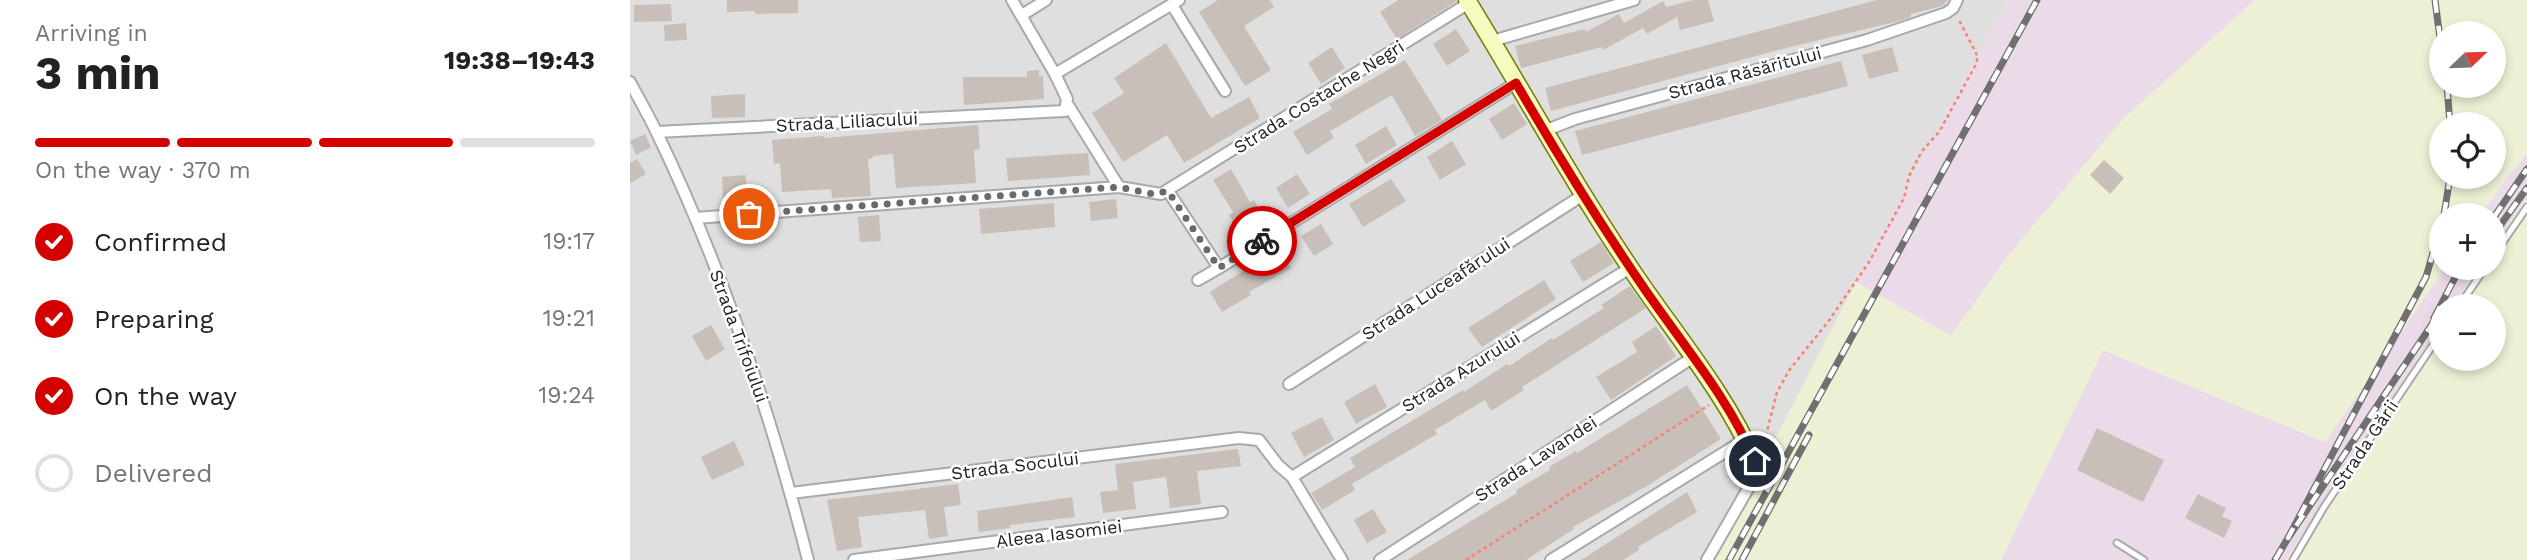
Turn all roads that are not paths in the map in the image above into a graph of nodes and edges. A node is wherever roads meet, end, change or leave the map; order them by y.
1 (1012, 0) edge
2 (1046, 0) edge
3 (1634, 0) edge
4 (1176, 2) edge
5 (1468, 2) edge
6 (1952, 7) edge
7 (1022, 15) junction
8 (1492, 41) junction
9 (1055, 74) junction
10 (630, 82) edge
11 (1516, 83) junction
12 (1225, 91) dead end
13 (1068, 105) junction
14 (1544, 131) junction
15 (657, 132) junction
16 (1119, 187) junction
17 (1168, 191) junction
18 (1583, 195) junction
19 (2527, 206) edge
20 (695, 218) junction
21 (2506, 237) edge
22 (1219, 268) junction
23 (1630, 268) junction
24 (1198, 280) dead end
25 (2429, 351) edge
26 (1692, 358) junction
27 (1289, 384) dead end
28 (1746, 439) junction
29 (1755, 461) joint
30 (1292, 477) junction
31 (791, 494) junction
32 (1222, 512) dead end
33 (2117, 543) dead end
34 (808, 560) edge
35 (855, 560) edge
36 (1342, 560) edge
37 (1380, 560) edge
38 (1551, 560) edge
39 (1707, 560) edge
40 (2144, 560) edge
41 (2293, 560) edge

1 - 7 street
2 - 7 street
3 - 8 street
4 - 9 street
4 - 12 street
5 - 8 street
5 - 17 street, Strada Costache Negri
6 - 14 street, Strada Răsăritului
7 - 9 street
8 - 11 street
9 - 13 street
10 - 15 street, Strada Trifoiului
11 - 14 street
11 - 22 street
13 - 15 street, Strada Liliacului
13 - 16 street
14 - 18 street
15 - 20 street, Strada Trifoiului
16 - 17 street
16 - 20 street
17 - 22 street
18 - 23 street
18 - 27 street, Strada Luceafǎrului
19 - 21 lane
20 - 31 street, Strada Trifoiului
22 - 24 street
23 - 26 street
23 - 30 street, Strada Azurului
25 - 41 lane, Strada Gării
26 - 28 street
26 - 37 street, Strada Lavandei
28 - 29 street
28 - 38 street
29 - 39 street
30 - 31 street, Strada Socului
30 - 36 street
31 - 34 street, Strada Trifoiului
32 - 35 street, Aleea Iasomiei
33 - 40 lane

